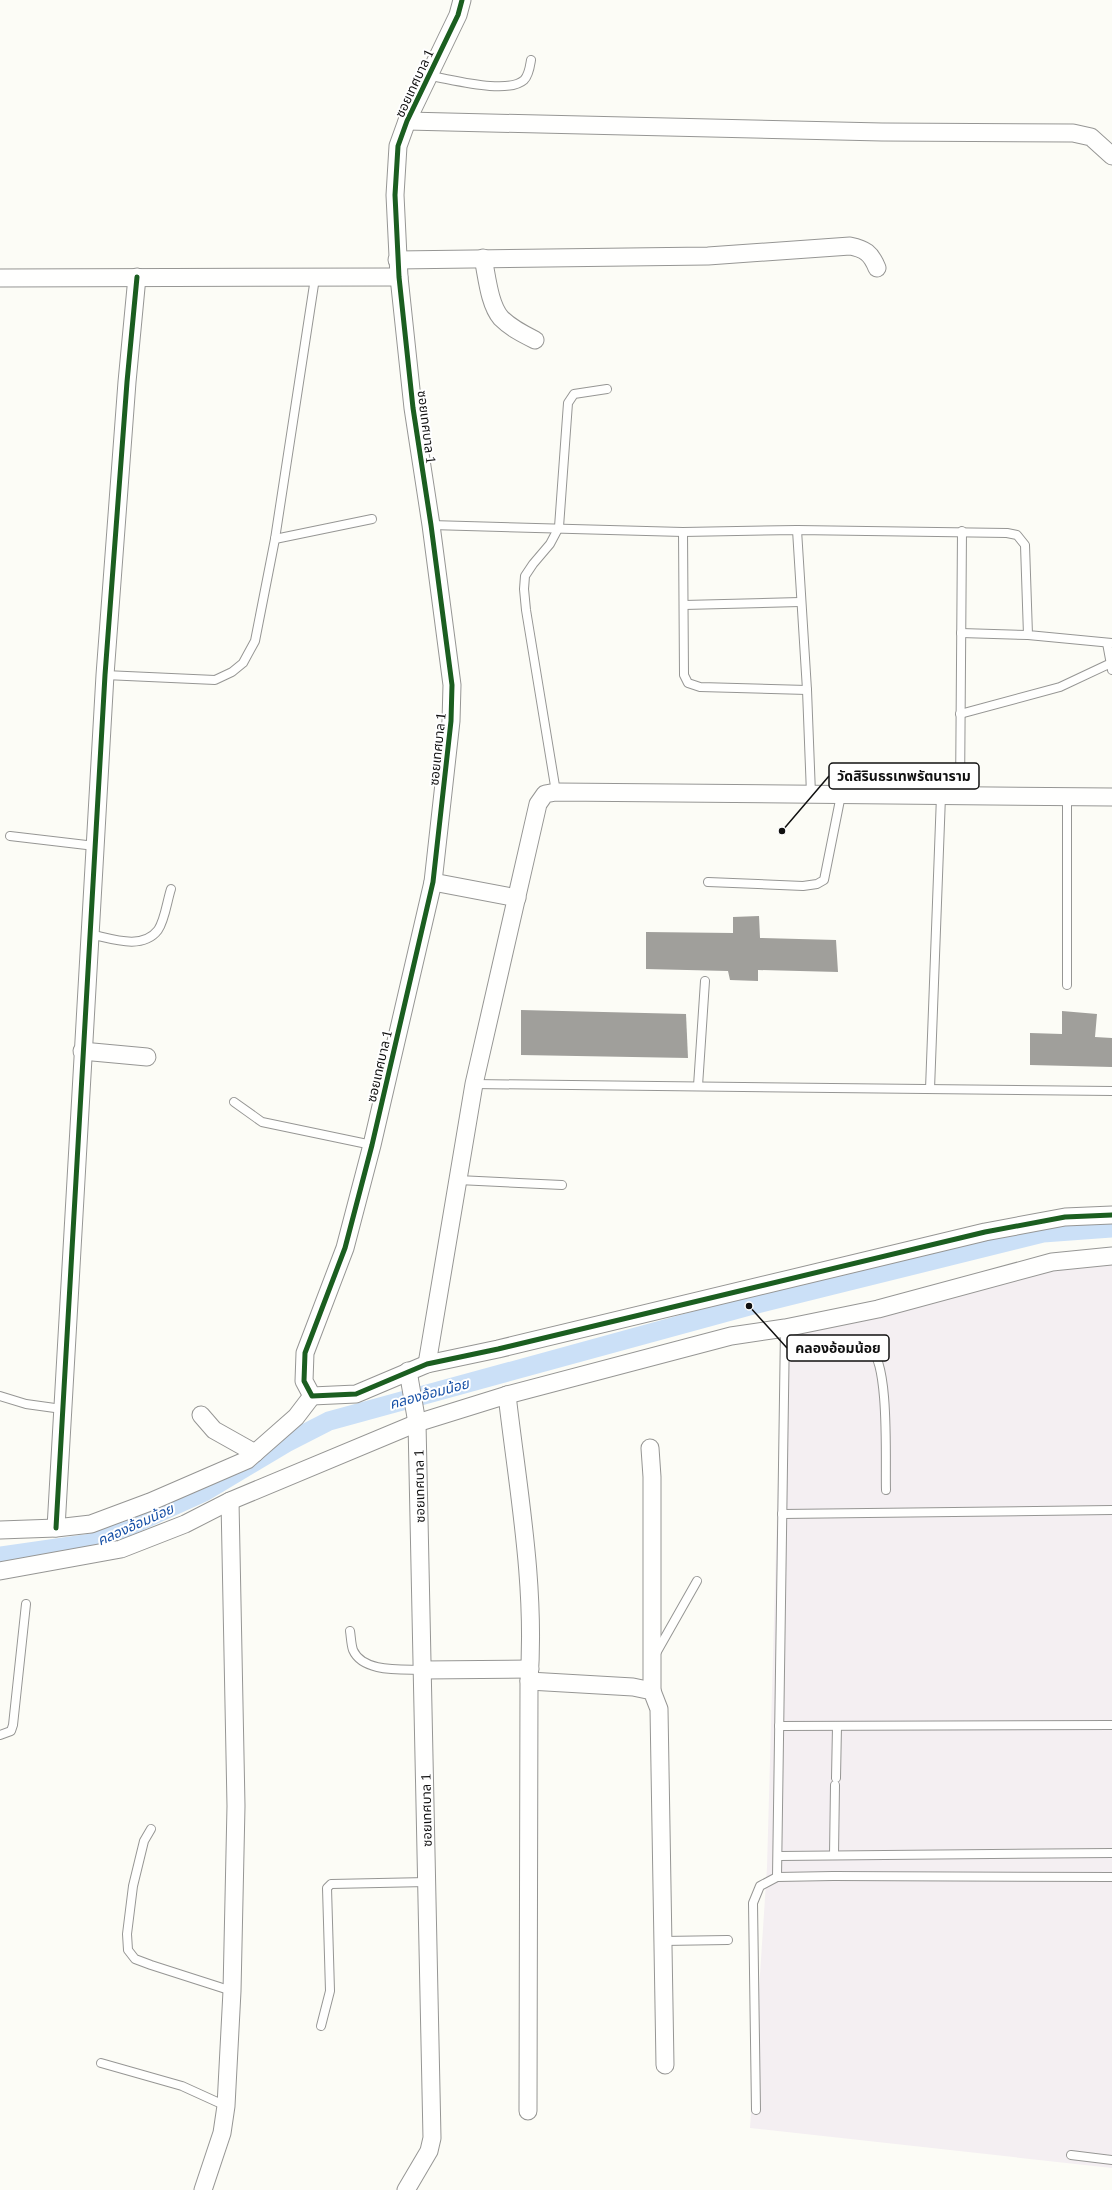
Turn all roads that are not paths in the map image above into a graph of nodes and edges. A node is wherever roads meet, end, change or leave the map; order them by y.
1 (462, 0) edge
2 (531, 60) dead end
3 (430, 76) junction
4 (407, 121) junction
5 (1112, 156) edge
6 (483, 258) junction
7 (398, 268) junction
8 (877, 268) dead end
9 (137, 277) junction
10 (0, 278) edge
11 (315, 278) junction
12 (535, 340) dead end
13 (607, 389) dead end
14 (372, 519) dead end
15 (431, 525) junction
16 (559, 527) junction
17 (796, 530) junction
18 (962, 531) junction
19 (683, 532) junction
20 (275, 539) junction
21 (800, 602) junction
22 (684, 605) junction
23 (961, 633) junction
24 (1028, 635) junction
25 (1109, 643) edge
26 (1111, 666) edge
27 (105, 675) junction
28 (807, 690) junction
29 (960, 714) junction
30 (556, 792) junction
31 (811, 794) junction
32 (841, 795) junction
33 (941, 796) junction
34 (960, 796) junction
35 (1067, 797) junction
36 (1112, 797) edge
37 (10, 836) dead end
38 (95, 846) junction
39 (433, 882) junction
40 (708, 882) dead end
41 (171, 889) dead end
42 (517, 898) junction
43 (89, 934) junction
44 (705, 981) dead end
45 (1067, 985) dead end
46 (82, 1051) junction
47 (147, 1057) dead end
48 (474, 1084) junction
49 (698, 1086) junction
50 (930, 1089) junction
51 (1112, 1091) edge
52 (234, 1102) dead end
53 (372, 1145) junction
54 (458, 1180) junction
55 (562, 1185) dead end
56 (1112, 1215) edge
57 (1112, 1256) edge
58 (785, 1328) junction
59 (785, 1347) junction
60 (427, 1364) junction
61 (409, 1379) junction
62 (507, 1395) junction
63 (0, 1396) edge
64 (312, 1396) junction
65 (62, 1409) junction
66 (201, 1415) dead end
67 (417, 1417) junction
68 (650, 1448) dead end
69 (255, 1453) junction
70 (886, 1490) dead end
71 (230, 1501) junction
72 (1112, 1510) edge
73 (782, 1514) junction
74 (56, 1528) junction
75 (0, 1530) edge
76 (0, 1571) edge
77 (697, 1581) dead end
78 (26, 1604) dead end
79 (350, 1631) dead end
80 (652, 1659) junction
81 (423, 1670) junction
82 (529, 1675) junction
83 (652, 1691) junction
84 (1112, 1725) edge
85 (779, 1726) junction
86 (837, 1726) junction
87 (0, 1735) edge
88 (151, 1829) dead end
89 (1112, 1852) edge
90 (834, 1855) junction
91 (779, 1856) junction
92 (777, 1877) junction
93 (1112, 1877) edge
94 (427, 1882) junction
95 (728, 1940) dead end
96 (663, 1941) junction
97 (232, 1991) junction
98 (321, 2026) dead end
99 (101, 2063) dead end
100 (665, 2065) dead end
101 (226, 2106) junction
102 (756, 2110) dead end
103 (528, 2112) dead end
104 (1071, 2155) dead end
105 (1112, 2160) edge
106 (203, 2190) edge
107 (406, 2190) edge

1 - 3 street, ซอยเทศบาล 1
2 - 3 lane
3 - 4 street, ซอยเทศบาล 1
4 - 5 street
4 - 7 street, ซอยเทศบาล 1
6 - 7 street
6 - 8 street
6 - 12 street
7 - 11 street
7 - 15 street, ซอยเทศบาล 1
9 - 10 street
9 - 11 street
9 - 27 street
11 - 20 lane
13 - 16 lane
14 - 20 lane
15 - 16 lane
15 - 39 street, ซอยเทศบาล 1
16 - 19 lane
16 - 30 lane
17 - 18 lane
17 - 19 lane
17 - 21 lane
18 - 23 lane
18 - 24 lane
19 - 22 lane
20 - 27 lane
21 - 22 lane
21 - 28 lane
22 - 28 lane
23 - 24 lane
23 - 29 lane
24 - 25 lane
25 - 26 lane
26 - 29 lane
27 - 38 street
28 - 31 lane
29 - 34 lane
30 - 31 street
30 - 42 street
31 - 32 street
32 - 33 street
32 - 40 lane
33 - 34 street
33 - 50 lane
34 - 35 street
35 - 36 street
35 - 45 lane
37 - 38 lane
38 - 43 street
39 - 42 street
39 - 53 street, ซอยเทศบาล 1
41 - 43 lane
42 - 48 street
43 - 46 street
44 - 49 lane
46 - 47 street
46 - 65 street
48 - 49 lane
48 - 54 street
49 - 50 lane
50 - 51 lane
52 - 53 lane
53 - 64 street, ซอยเทศบาล 1
54 - 55 lane
54 - 60 street
56 - 60 street
57 - 58 street
58 - 59 lane
58 - 62 street
59 - 70 lane
59 - 73 lane
60 - 61 street
61 - 64 street
61 - 67 street, ซอยเทศบาล 1
62 - 67 street
62 - 82 street
63 - 65 lane
64 - 69 street
65 - 74 street
66 - 69 street
67 - 71 street
67 - 81 street, ซอยเทศบาล 1
68 - 80 street
69 - 74 street
71 - 76 street
71 - 97 street
72 - 73 lane
73 - 85 lane
74 - 75 street
77 - 80 lane
78 - 87 lane
79 - 81 lane
80 - 83 street
81 - 82 street
81 - 94 street, ซอยเทศบาล 1
82 - 83 street
82 - 103 street
83 - 96 street
84 - 86 lane
85 - 86 lane
85 - 91 lane
86 - 90 lane
88 - 97 lane
89 - 90 lane
90 - 91 lane
91 - 92 lane
92 - 93 lane
92 - 102 lane
94 - 98 lane
94 - 107 street, ซอยเทศบาล 1
95 - 96 lane
96 - 100 street
97 - 101 street
99 - 101 lane
101 - 106 street
104 - 105 lane

